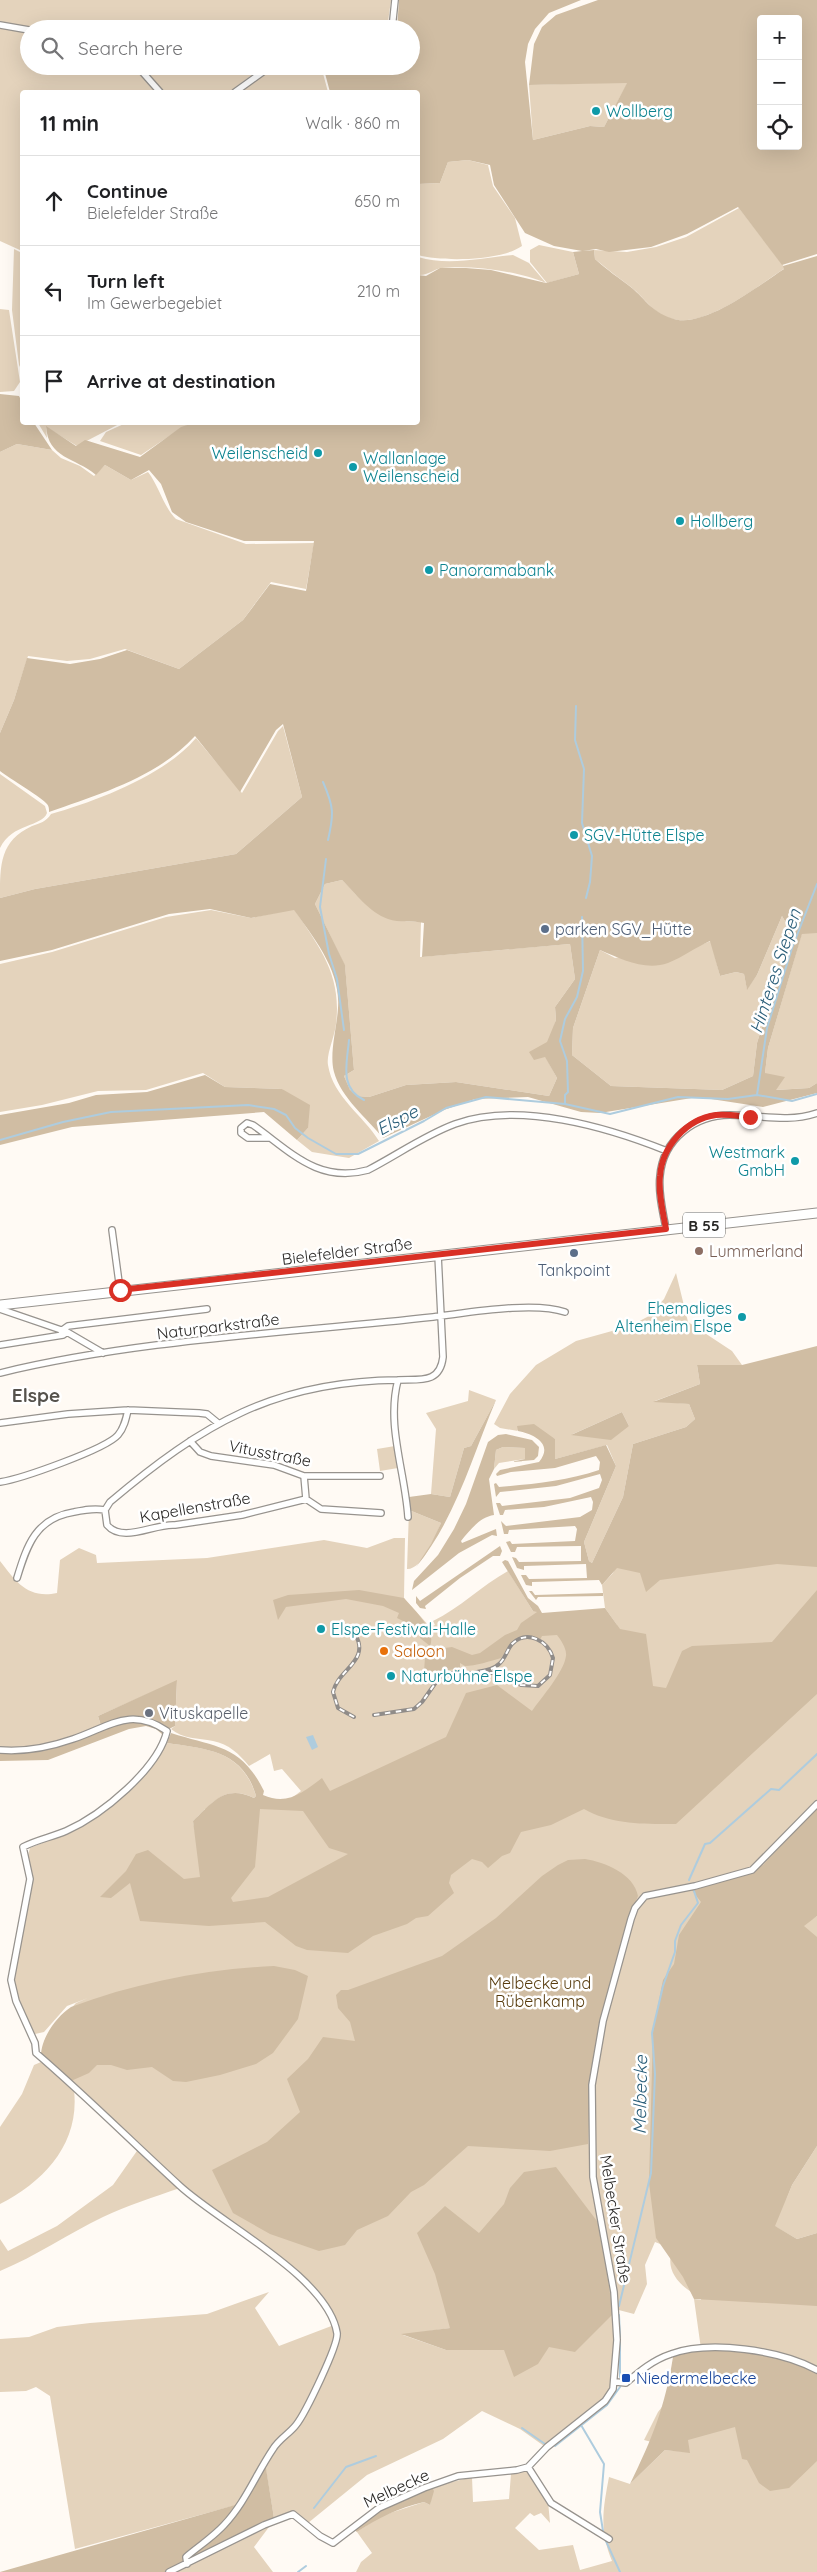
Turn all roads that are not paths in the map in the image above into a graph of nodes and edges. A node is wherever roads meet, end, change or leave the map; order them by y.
1 (395, 0) edge
2 (393, 20) edge
3 (0, 25) edge
4 (20, 28) edge
5 (145, 75) edge
6 (259, 75) edge
7 (158, 90) edge
8 (238, 90) edge
9 (817, 1113) edge
10 (269, 1138) junction
11 (667, 1151) junction
12 (817, 1213) edge
13 (666, 1229) junction
14 (112, 1230) dead end
15 (438, 1255) junction
16 (120, 1290) junction
17 (0, 1305) edge
18 (0, 1309) edge
19 (207, 1309) dead end
20 (565, 1312) dead end
21 (441, 1315) junction
22 (64, 1331) junction
23 (0, 1345) edge
24 (103, 1353) junction
25 (0, 1374) edge
26 (398, 1380) junction
27 (128, 1410) junction
28 (0, 1423) edge
29 (218, 1423) junction
30 (190, 1441) junction
31 (304, 1476) junction
32 (380, 1476) dead end
33 (0, 1482) edge
34 (306, 1499) junction
35 (105, 1510) junction
36 (381, 1513) dead end
37 (408, 1517) dead end
38 (17, 1578) dead end
39 (0, 1750) edge
40 (817, 1804) edge
41 (817, 2370) edge
42 (616, 2382) junction
43 (528, 2467) junction
44 (605, 2536) dead end
45 (187, 2564) junction
46 (169, 2572) edge

1 - 2 street
3 - 4 street
5 - 7 street
6 - 8 street
9 - 11 street
10 - 10 street
10 - 11 street
11 - 13 street
12 - 13 main road, Bielefelder Straße / B 55
13 - 15 main road, Bielefelder Straße / B 55
14 - 16 street
15 - 16 main road, Bielefelder Straße / B 55
15 - 21 street
16 - 17 main road, Bielefelder Straße / B 55
18 - 22 street
19 - 22 street
20 - 21 street, Naturparkstraße
21 - 24 street, Naturparkstraße
21 - 26 street
22 - 23 street
22 - 24 street
24 - 25 street, Naturparkstraße
26 - 29 street
26 - 37 street
27 - 28 street
27 - 29 street
27 - 33 street
29 - 30 street
30 - 31 street, Vitusstraße
30 - 35 street
31 - 32 street, Vitusstraße
31 - 34 street
34 - 35 street, Kapellenstraße
34 - 36 street
35 - 38 street
39 - 45 street
40 - 42 street, Melbecker Straße
41 - 42 street
42 - 43 street
43 - 44 street
43 - 45 street, Melbecke
45 - 46 street

